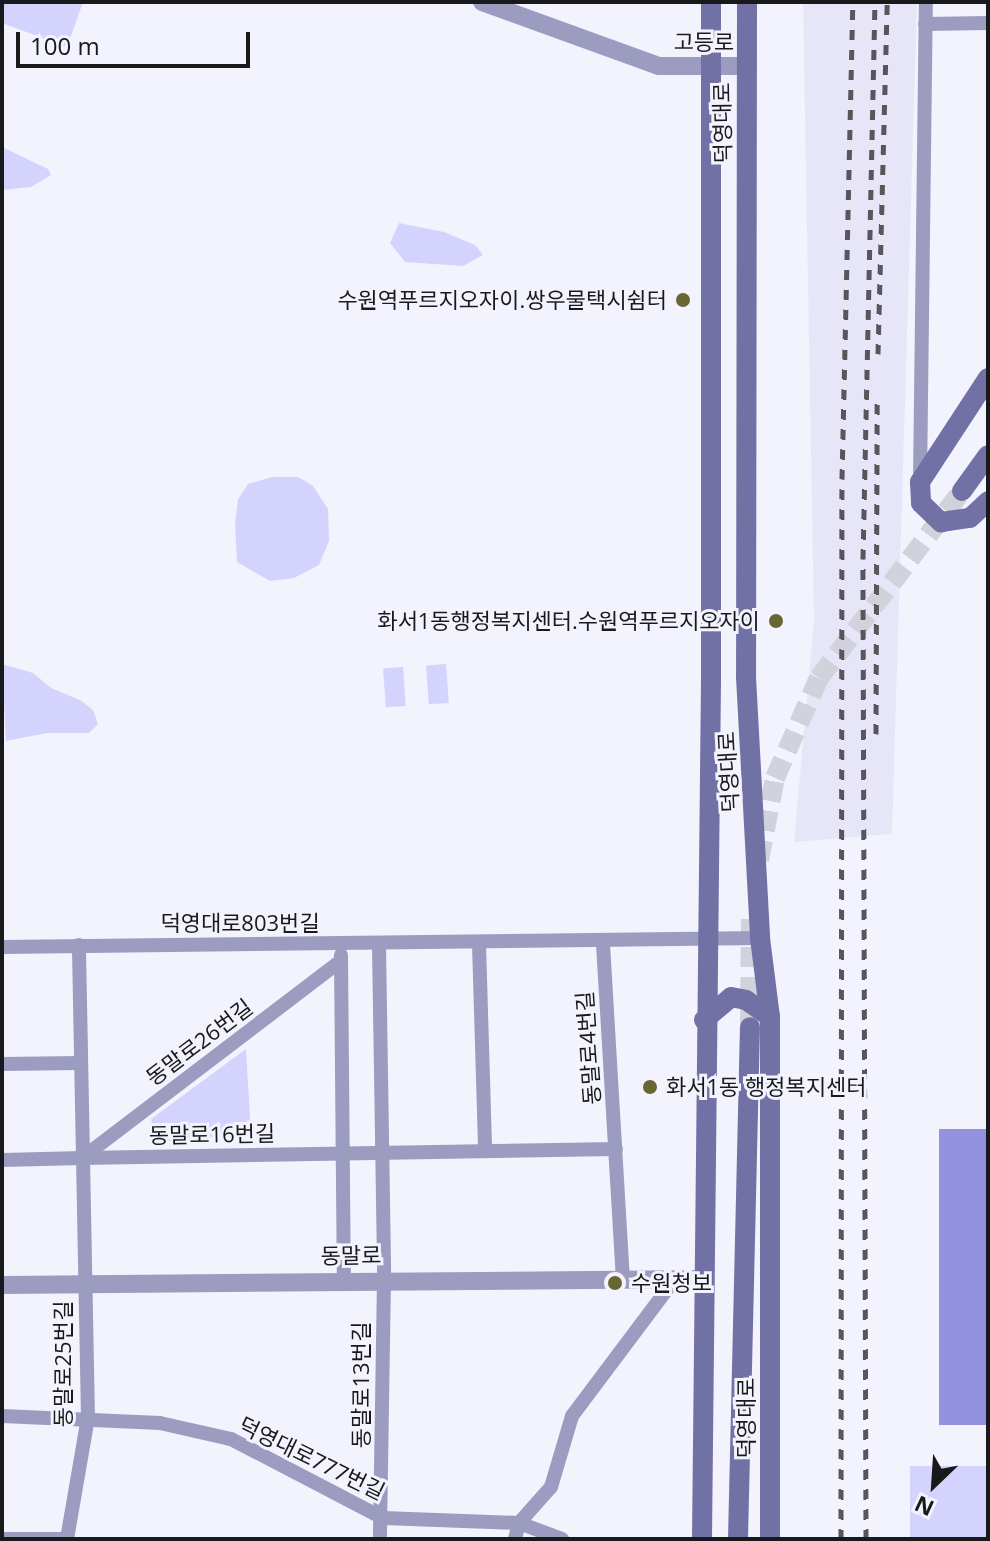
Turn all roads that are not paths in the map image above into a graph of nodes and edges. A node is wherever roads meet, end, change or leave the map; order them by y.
1 (482, 2) edge
2 (711, 2) edge
3 (747, 2) edge
4 (926, 2) edge
5 (988, 23) edge
6 (925, 24) junction
7 (745, 66) junction
8 (710, 67) junction
9 (988, 378) edge
10 (988, 441) edge
11 (985, 461) edge
12 (920, 482) junction
13 (962, 491) tunnel mouth
14 (988, 501) edge
15 (760, 938) junction
16 (705, 939) junction
17 (479, 944) junction
18 (603, 944) junction
19 (79, 945) junction
20 (341, 946) junction
21 (379, 946) junction
22 (2, 947) edge
23 (341, 961) junction
24 (770, 1017) junction
25 (704, 1020) junction
26 (750, 1027) tunnel mouth
27 (80, 1063) junction
28 (2, 1064) edge
29 (616, 1149) junction
30 (485, 1151) junction
31 (379, 1153) junction
32 (341, 1155) junction
33 (82, 1158) junction
34 (2, 1160) edge
35 (384, 1278) junction
36 (344, 1279) junction
37 (702, 1279) junction
38 (623, 1280) junction
39 (674, 1280) junction
40 (84, 1283) junction
41 (2, 1285) edge
42 (2, 1416) edge
43 (88, 1418) junction
44 (383, 1518) junction
45 (519, 1523) junction
46 (2, 1539) edge
47 (65, 1539) edge
48 (380, 1539) edge
49 (515, 1539) edge
50 (562, 1539) edge
51 (702, 1539) edge
52 (738, 1539) edge
53 (770, 1539) edge

1 - 8 street, 고등로
2 - 8 main road, 덕영대로
3 - 7 main road, 덕영대로
4 - 6 street
5 - 6 street
6 - 12 street
7 - 8 street, 고등로
7 - 15 main road, 덕영대로
8 - 16 main road, 덕영대로
9 - 12 main road
10 - 11 main road
11 - 13 main road
12 - 14 main road
15 - 16 street, 덕영대로803번길
15 - 24 main road, 덕영대로
16 - 18 street, 덕영대로803번길
16 - 25 main road, 덕영대로
17 - 18 street, 덕영대로803번길
17 - 21 street, 덕영대로803번길
17 - 30 street
18 - 29 street, 동말로4번길
19 - 20 street, 덕영대로803번길
19 - 22 street, 덕영대로803번길
19 - 27 street
20 - 21 street, 덕영대로803번길
20 - 23 street
21 - 31 street, 동말로13번길
23 - 32 street
23 - 33 street, 동말로26번길
24 - 25 main road
24 - 53 main road, 덕영대로
25 - 37 main road, 덕영대로
26 - 52 main road, 덕영대로
27 - 28 street
27 - 33 street
29 - 30 street
29 - 38 street, 동말로4번길
30 - 31 street, 동말로16번길
31 - 32 street, 동말로16번길
31 - 35 street, 동말로13번길
32 - 33 street, 동말로16번길
32 - 36 street
33 - 34 street
33 - 40 street
35 - 36 street, 동말로
35 - 38 street, 동말로
35 - 44 street, 동말로13번길
36 - 40 street, 동말로
37 - 39 street, 동말로
37 - 51 main road, 덕영대로
38 - 39 street, 동말로
39 - 45 street
40 - 41 street, 동말로
40 - 43 street, 동말로25번길
42 - 43 street, 덕영대로777번길
43 - 44 street, 덕영대로777번길
43 - 47 street, 동말로25번길
44 - 45 street, 덕영대로777번길
44 - 48 street, 동말로13번길
45 - 49 street
45 - 50 street, 덕영대로777번길
46 - 47 street

